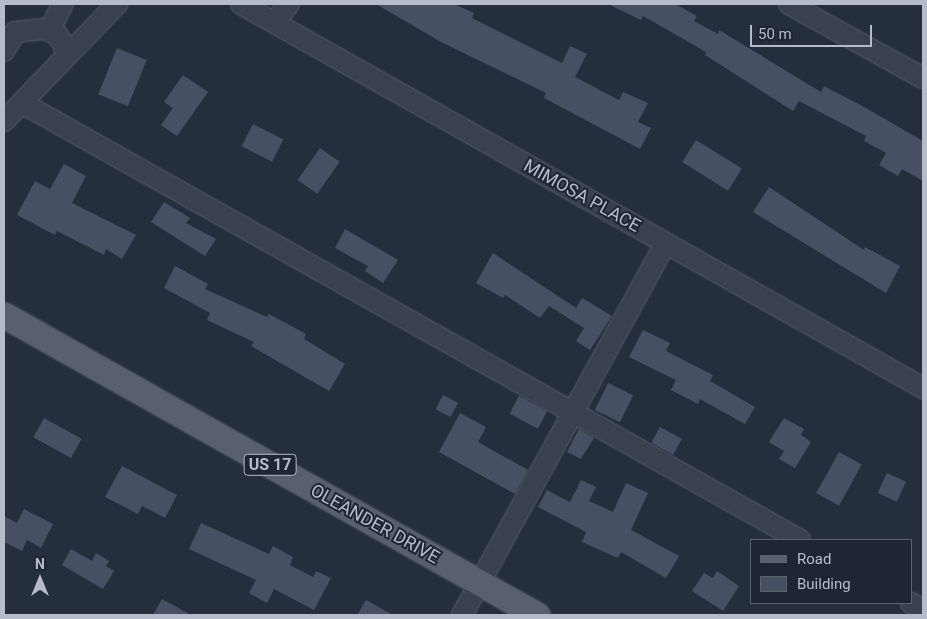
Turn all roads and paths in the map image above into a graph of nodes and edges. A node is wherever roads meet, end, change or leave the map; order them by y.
1 (63, 4) edge
2 (116, 4) edge
3 (241, 4) edge
4 (289, 4) edge
5 (789, 4) edge
6 (274, 22) junction
7 (49, 31) junction
8 (4, 51) edge
9 (68, 54) junction
10 (923, 78) edge
11 (22, 104) junction
12 (4, 121) edge
13 (666, 243) junction
14 (4, 315) edge
15 (923, 388) edge
16 (573, 413) junction
17 (798, 539) edge
18 (479, 583) junction
19 (912, 604) edge
20 (923, 610) edge
21 (462, 615) edge
22 (537, 615) edge

1 - 7 street
2 - 9 street
3 - 6 street, MIMOSA PLACE
4 - 6 street
5 - 10 street
6 - 13 street, MIMOSA PLACE
7 - 8 street
7 - 9 street
9 - 11 street
11 - 12 street
11 - 16 street
13 - 15 street, MIMOSA PLACE
13 - 16 street
14 - 18 main road, OLEANDER DRIVE / US 17
16 - 17 street
16 - 18 street
18 - 21 street
18 - 22 main road, OLEANDER DRIVE / US 17
19 - 20 street

